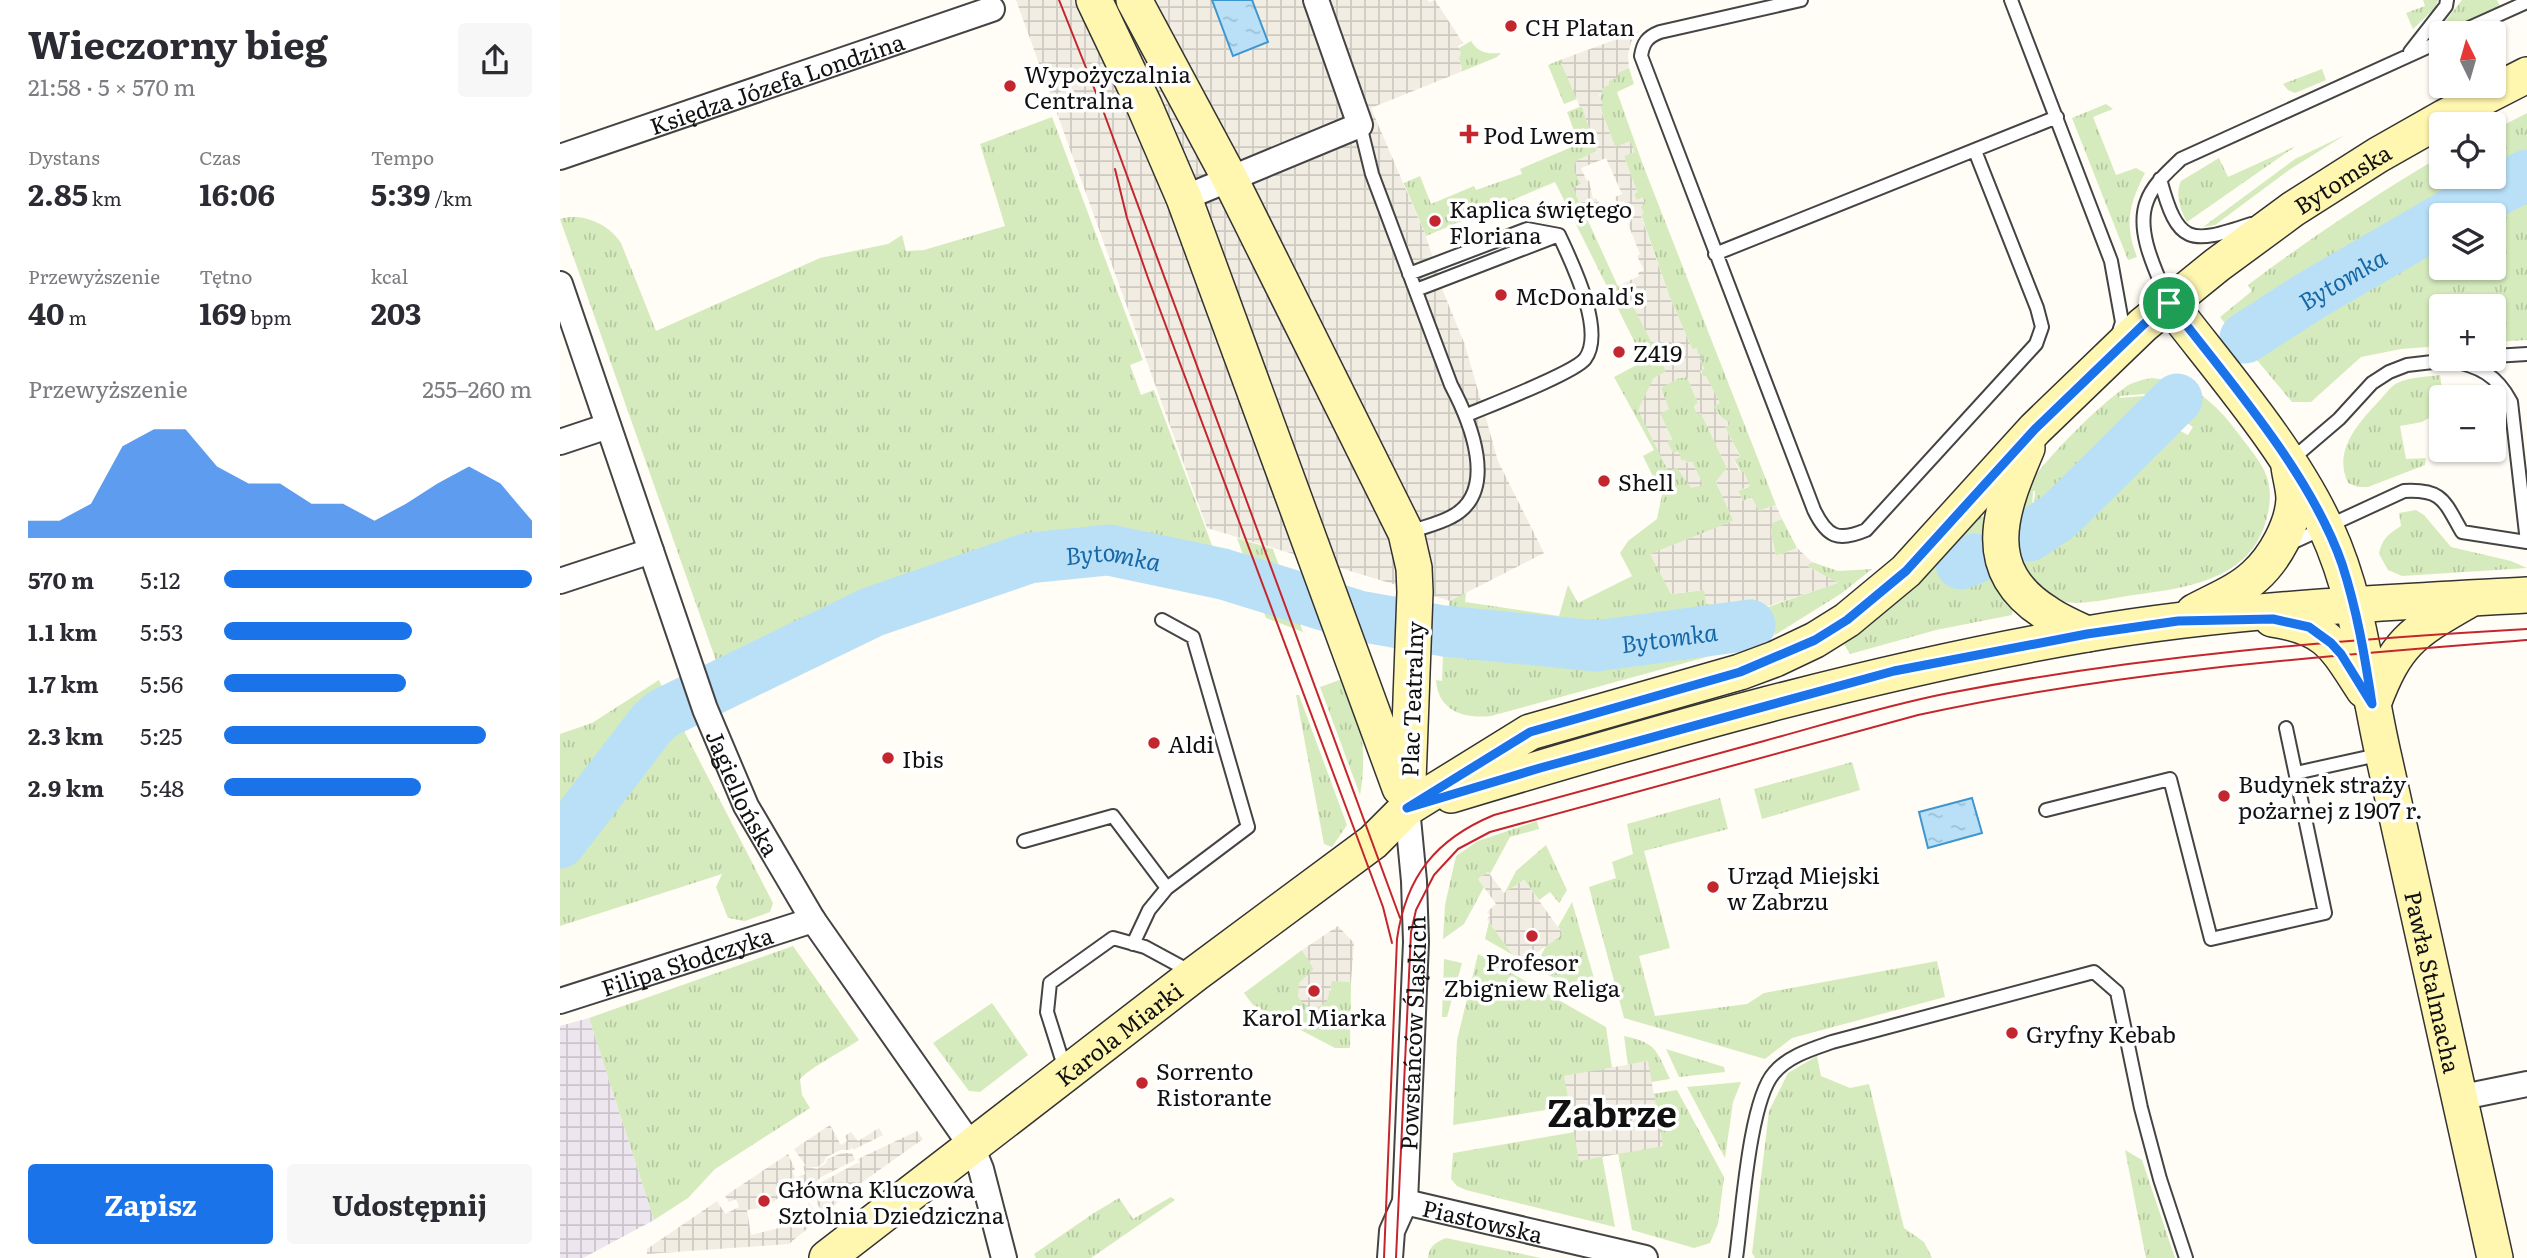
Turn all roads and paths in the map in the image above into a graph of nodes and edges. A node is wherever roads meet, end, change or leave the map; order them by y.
1 (1094, 0) edge
2 (1134, 0) edge
3 (1316, 0) edge
4 (1801, 0) edge
5 (2011, 0) edge
6 (2447, 2) edge
7 (2527, 2) edge
8 (992, 9) dead end
9 (2485, 21) edge
10 (2429, 46) edge
11 (2408, 55) junction
12 (2527, 75) edge
13 (2057, 117) junction
14 (1360, 125) junction
15 (1975, 151) junction
16 (560, 158) edge
17 (1230, 179) junction
18 (2160, 179) junction
19 (1184, 198) junction
20 (2293, 209) junction
21 (1559, 235) junction
22 (1715, 254) junction
23 (1409, 274) junction
24 (560, 284) edge
25 (1416, 290) junction
26 (2169, 303) junction
27 (2527, 354) edge
28 (2506, 355) edge
29 (2109, 358) junction
30 (2429, 362) edge
31 (2481, 371) edge
32 (1467, 415) junction
33 (608, 426) junction
34 (2035, 429) junction
35 (560, 442) edge
36 (2288, 463) junction
37 (2326, 526) junction
38 (1406, 533) junction
39 (651, 551) junction
40 (2274, 552) junction
41 (560, 581) edge
42 (2527, 594) edge
43 (2473, 598) junction
44 (2353, 604) junction
45 (1162, 620) dead end
46 (2178, 621) junction
47 (2087, 634) junction
48 (2372, 704) junction
49 (2286, 728) dead end
50 (2383, 754) junction
51 (2297, 773) junction
52 (1407, 808) junction
53 (2046, 810) dead end
54 (1024, 841) dead end
55 (1167, 888) junction
56 (813, 920) junction
57 (1133, 944) junction
58 (1195, 974) junction
59 (560, 1001) edge
60 (1066, 1073) junction
61 (2527, 1084) edge
62 (2458, 1098) junction
63 (972, 1147) junction
64 (1405, 1202) junction
65 (827, 1258) edge
66 (1004, 1258) edge
67 (1390, 1258) edge
68 (1645, 1258) edge
69 (1736, 1258) edge
70 (2186, 1258) edge
71 (2495, 1258) edge

1 - 19 street, Plac Teatralny
2 - 17 street, Plac Teatralny
3 - 14 street
4 - 22 lane
5 - 13 lane
6 - 11 lane
7 - 9 lane
8 - 16 street, Księdza Józefa Londzina
10 - 11 lane
11 - 18 lane
12 - 20 street, Bytomska
13 - 15 lane
13 - 29 lane
14 - 17 street
14 - 23 lane
15 - 22 lane
15 - 22 lane
17 - 19 street
17 - 38 street, Plac Teatralny
18 - 20 lane
18 - 26 lane
19 - 52 street, Plac Teatralny
20 - 26 street, Bytomska
21 - 23 lane
21 - 25 lane
21 - 32 lane
23 - 25 lane
24 - 33 street, Jagiellońska
25 - 32 lane
26 - 29 street, Bytomska
26 - 36 street
27 - 28 lane
29 - 34 street, Bytomska
30 - 36 lane
31 - 37 lane
32 - 38 lane
33 - 35 street
33 - 39 street, Jagiellońska
34 - 47 street, Bytomska
34 - 52 street
36 - 37 street
36 - 40 street
37 - 40 lane
37 - 44 street
38 - 52 street, Plac Teatralny
39 - 41 street
39 - 56 street, Jagiellońska
40 - 46 street
42 - 43 street
43 - 44 street
43 - 48 street
44 - 46 street
44 - 48 street, Pawła Stalmacha
45 - 55 lane
46 - 47 street
46 - 48 street, Pawła Stalmacha
47 - 52 street
48 - 50 street, Pawła Stalmacha
49 - 51 lane
50 - 51 lane
50 - 62 street, Pawła Stalmacha
51 - 53 lane
52 - 58 street, Karola Miarki
52 - 64 street, Powstańców Śląskich
54 - 55 lane
55 - 57 lane
56 - 59 street, Filipa Słodczyka
56 - 63 street, Jagiellońska
57 - 58 lane
57 - 60 lane
58 - 60 street, Karola Miarki
60 - 63 street, Karola Miarki
61 - 62 street
62 - 71 street, Pawła Stalmacha
63 - 65 street, Karola Miarki
63 - 66 street, Jagiellońska
64 - 67 street, Powstańców Śląskich
64 - 68 street, Piastowska
69 - 70 lane

